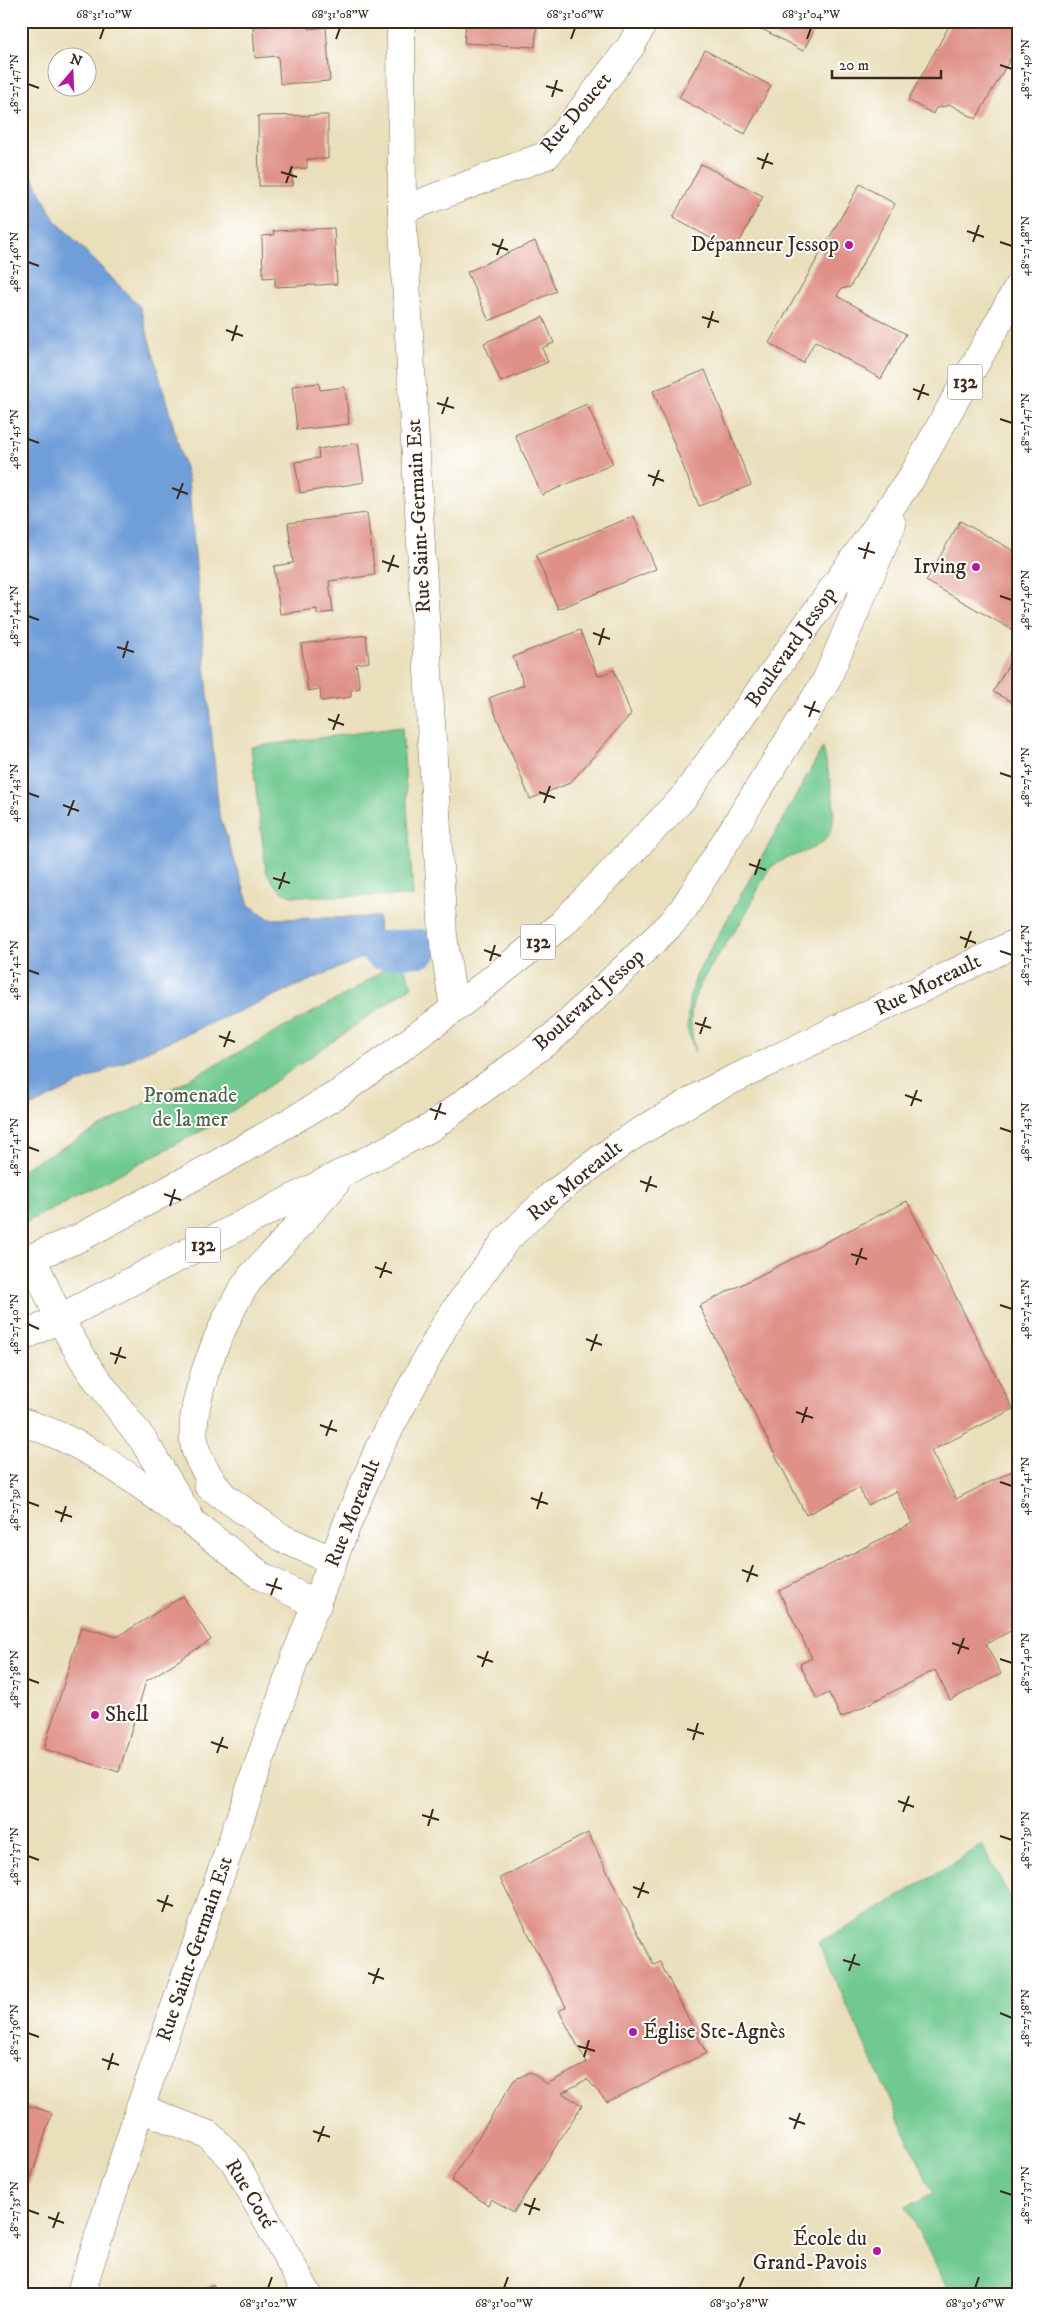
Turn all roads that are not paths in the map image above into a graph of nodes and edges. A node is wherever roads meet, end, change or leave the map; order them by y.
1 (401, 21) edge
2 (644, 21) edge
3 (402, 210) junction
4 (1018, 287) edge
5 (912, 476) junction
6 (1018, 942) edge
7 (454, 1009) junction
8 (346, 1172) junction
9 (27, 1260) edge
10 (59, 1318) junction
11 (21, 1338) edge
12 (21, 1422) edge
13 (143, 1440) junction
14 (223, 1496) junction
15 (193, 1523) junction
16 (333, 1561) junction
17 (316, 1605) junction
18 (140, 2108) junction
19 (80, 2295) edge
20 (308, 2295) edge

1 - 3 main road, Rue Saint-Germain Est
2 - 3 main road, Rue Doucet
3 - 7 main road, Rue Saint-Germain Est
4 - 5 main road, Boulevard Jessop / 132
5 - 7 main road, Boulevard Jessop / 132
5 - 8 main road, Boulevard Jessop / 132
6 - 16 main road, Rue Moreault
7 - 9 main road, Boulevard Jessop / 132
8 - 10 main road, Boulevard Jessop / 132
8 - 14 main road
9 - 10 main road
10 - 11 main road, 132
10 - 13 main road
12 - 15 main road
13 - 14 main road
13 - 15 main road
14 - 16 main road
15 - 17 main road
16 - 17 main road, Rue Moreault
17 - 18 main road, Rue Saint-Germain Est
18 - 19 main road, Rue Saint-Germain Est
18 - 20 main road, Rue Coté

